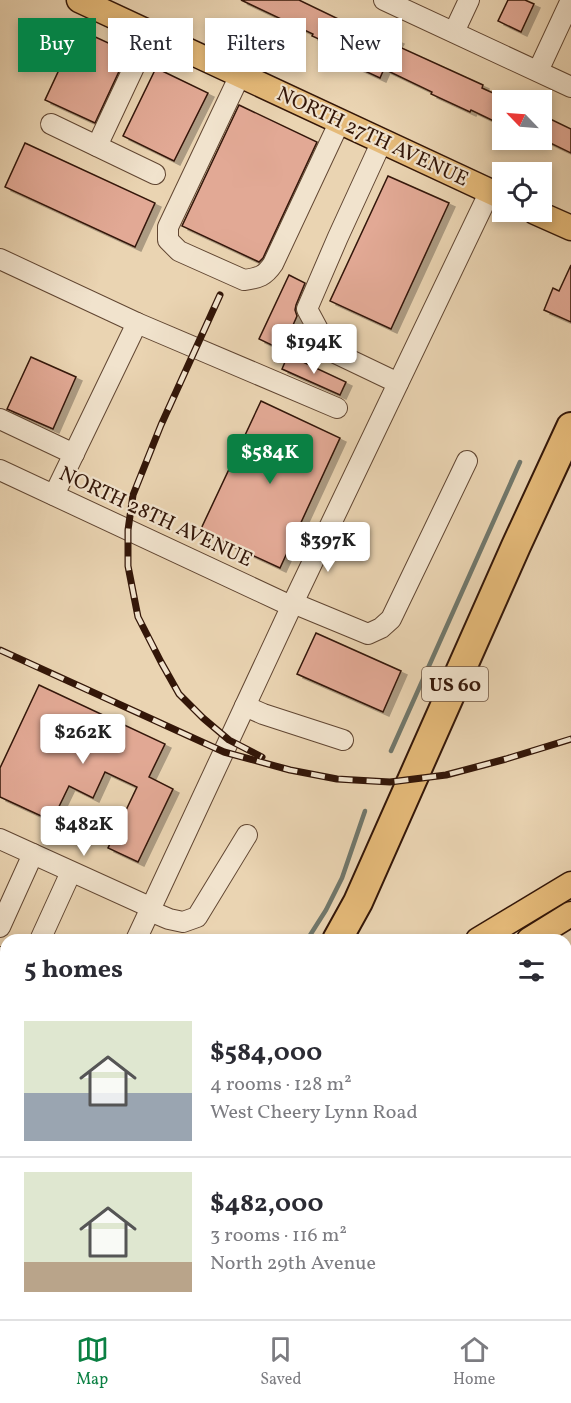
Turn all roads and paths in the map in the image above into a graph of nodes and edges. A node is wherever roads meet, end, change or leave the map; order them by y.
1 (79, 0) edge
2 (384, 0) edge
3 (469, 0) edge
4 (571, 0) edge
5 (118, 18) edge
6 (454, 32) junction
7 (193, 53) edge
8 (538, 71) junction
9 (132, 72) edge
10 (240, 75) junction
11 (571, 87) edge
12 (340, 121) junction
13 (51, 124) dead end
14 (382, 141) junction
15 (97, 146) junction
16 (155, 174) dead end
17 (492, 192) edge
18 (492, 202) edge
19 (552, 220) edge
20 (571, 228) edge
21 (0, 259) edge
22 (137, 323) junction
23 (398, 383) junction
24 (337, 408) dead end
25 (0, 419) edge
26 (571, 427) edge
27 (74, 454) junction
28 (467, 461) dead end
29 (0, 470) edge
30 (54, 495) junction
31 (292, 604) junction
32 (245, 706) junction
33 (343, 740) dead end
34 (248, 836) dead end
35 (0, 839) edge
36 (33, 854) junction
37 (71, 872) junction
38 (571, 884) edge
39 (151, 910) junction
40 (571, 914) edge
41 (0, 927) edge
42 (43, 934) edge
43 (139, 934) edge
44 (340, 934) edge
45 (488, 934) edge
46 (539, 934) edge

1 - 5 main road, NORTH 27TH AVENUE
2 - 6 street
3 - 6 street
4 - 8 street
6 - 8 street
7 - 10 main road, NORTH 27TH AVENUE
8 - 11 street
9 - 15 street
10 - 12 main road, NORTH 27TH AVENUE
10 - 12 street
12 - 14 main road, NORTH 27TH AVENUE
13 - 15 street
14 - 17 main road, NORTH 27TH AVENUE
14 - 23 street
15 - 16 street
18 - 23 street
19 - 20 main road
21 - 22 street
22 - 24 street
22 - 27 street
23 - 31 street
25 - 27 street
26 - 44 highway, US 60
27 - 30 street
28 - 31 street, NORTH 28TH AVENUE
29 - 30 street, NORTH 28TH AVENUE
30 - 31 street, NORTH 28TH AVENUE
31 - 32 street
32 - 33 street
32 - 39 street
34 - 39 street
35 - 36 street
36 - 37 street
36 - 41 street
37 - 39 street
37 - 42 street
38 - 45 main road
39 - 43 street
40 - 46 main road

